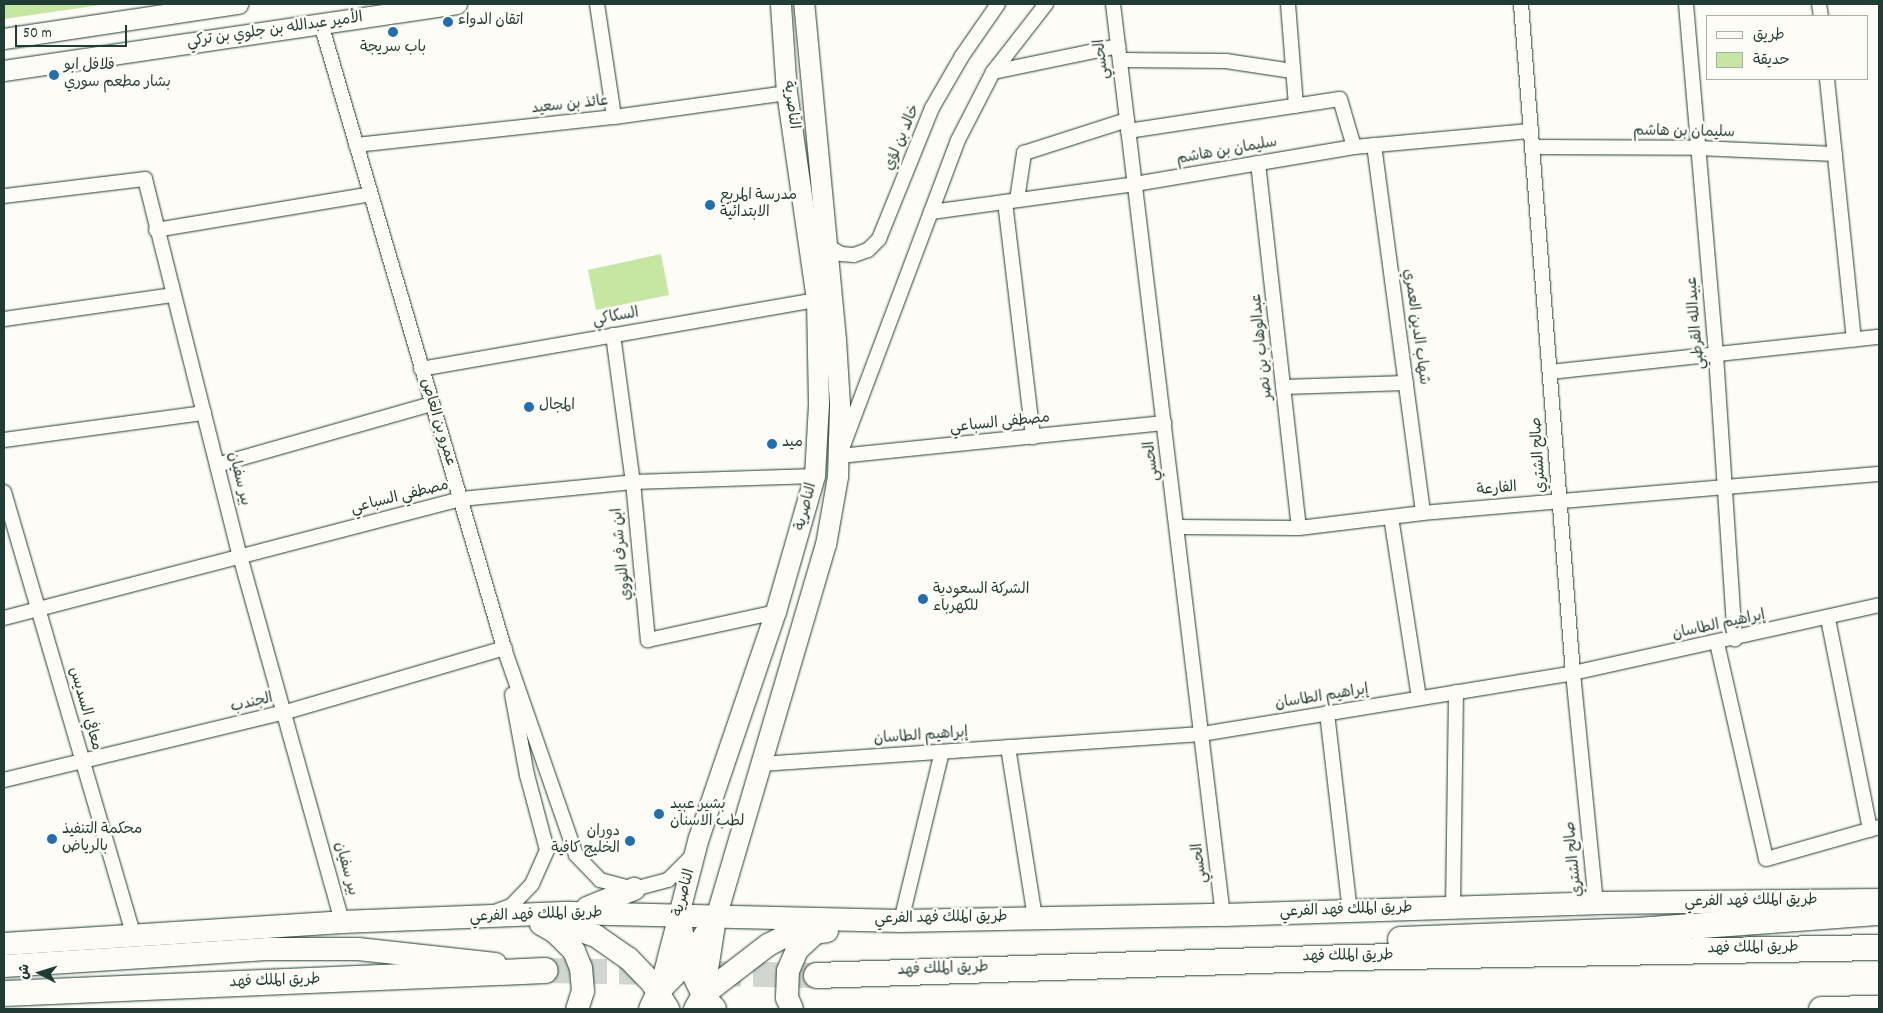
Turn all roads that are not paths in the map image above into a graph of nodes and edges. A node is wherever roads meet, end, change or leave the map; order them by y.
1 (238, 4) edge
2 (456, 4) edge
3 (597, 4) edge
4 (781, 4) edge
5 (804, 4) edge
6 (998, 4) edge
7 (1046, 4) edge
8 (1113, 4) edge
9 (1288, 4) edge
10 (1521, 4) edge
11 (1686, 4) edge
12 (321, 24) junction
13 (4, 38) edge
14 (1119, 53) junction
15 (4, 71) edge
16 (1292, 71) junction
17 (993, 72) junction
18 (1827, 80) edge
19 (787, 93) junction
20 (1296, 106) junction
21 (614, 117) junction
22 (1128, 126) junction
23 (1529, 131) junction
24 (356, 145) junction
25 (1374, 145) junction
26 (1354, 147) junction
27 (1532, 147) junction
28 (1698, 148) junction
29 (1835, 154) junction
30 (1258, 163) junction
31 (1135, 184) junction
32 (370, 194) junction
33 (4, 196) edge
34 (1011, 201) junction
35 (931, 212) junction
36 (156, 230) junction
37 (826, 245) junction
38 (172, 295) junction
39 (817, 300) junction
40 (4, 319) edge
41 (613, 335) junction
42 (1879, 337) edge
43 (1854, 340) junction
44 (1716, 354) junction
45 (421, 369) junction
46 (1550, 372) junction
47 (1406, 383) junction
48 (1283, 387) junction
49 (431, 404) junction
50 (204, 413) junction
51 (1164, 423) junction
52 (1033, 437) junction
53 (4, 440) edge
54 (839, 456) junction
55 (217, 465) junction
56 (1879, 474) edge
57 (815, 476) junction
58 (633, 482) junction
59 (1724, 488) junction
60 (4, 492) edge
61 (461, 499) junction
62 (1560, 501) junction
63 (1423, 513) junction
64 (1391, 517) junction
65 (1177, 527) junction
66 (1299, 528) junction
67 (240, 556) junction
68 (1879, 605) edge
69 (38, 609) junction
70 (776, 612) junction
71 (4, 618) edge
72 (1828, 619) junction
73 (1735, 639) junction
74 (1717, 643) junction
75 (505, 650) junction
76 (1573, 673) junction
77 (1456, 692) junction
78 (1419, 698) junction
79 (286, 712) junction
80 (1327, 713) junction
81 (1202, 734) junction
82 (1008, 747) junction
83 (942, 752) junction
84 (82, 760) junction
85 (762, 764) junction
86 (4, 780) edge
87 (1875, 828) edge
88 (699, 838) junction
89 (634, 889) junction
90 (1879, 900) edge
91 (1596, 903) junction
92 (1453, 908) junction
93 (1350, 911) junction
94 (1879, 912) edge
95 (570, 913) junction
96 (537, 915) junction
97 (1223, 915) junction
98 (678, 916) junction
99 (484, 917) junction
100 (1035, 917) junction
101 (716, 918) junction
102 (863, 920) junction
103 (894, 920) junction
104 (342, 922) junction
105 (134, 934) junction
106 (4, 944) edge
107 (1879, 947) edge
108 (1348, 957) junction
109 (687, 962) junction
110 (4, 966) edge
111 (545, 970) joint
112 (816, 975) tunnel mouth
113 (4, 993) edge
114 (658, 1005) edge
115 (704, 1006) edge
116 (1879, 1008) edge
117 (577, 1009) edge
118 (792, 1009) edge
119 (1821, 1009) edge

1 - 13 main road
2 - 12 main road, الأمير عبدالله بن جلوي بن تركي
3 - 21 street
4 - 19 main road, الناصرية
5 - 37 main road, الناصرية
6 - 37 street, خالد بن لؤي
7 - 17 street
8 - 14 street, الحسي
9 - 16 street
10 - 23 street, صالح الشتري
11 - 28 street, عبيدالله القرطبي
12 - 15 main road, الأمير عبدالله بن جلوي بن تركي
12 - 24 street, عمرو بن العاص
14 - 16 street
14 - 17 street
14 - 22 street, الحسي
16 - 20 street
17 - 35 street
18 - 29 street
19 - 21 street, عائذ بن سعيد
19 - 39 main road, الناصرية
20 - 22 street
20 - 26 street
21 - 24 street, عائذ بن سعيد
22 - 31 street, الحسي
22 - 34 street
23 - 25 street, سليمان بن هاشم
23 - 27 street, صالح الشتري
24 - 32 street, عمرو بن العاص
25 - 26 street, سليمان بن هاشم
25 - 47 street, شهاب الدين العمري
26 - 30 street, سليمان بن هاشم
27 - 28 street, سليمان بن هاشم
27 - 46 street, صالح الشتري
28 - 29 street, سليمان بن هاشم
28 - 44 street, عبيدالله القرطبي
29 - 43 street
30 - 31 street, سليمان بن هاشم
30 - 48 street, عبدالوهاب بن نصر
31 - 34 street, سليمان بن هاشم
31 - 51 street, الحسي
32 - 36 street
32 - 45 street, عمرو بن العاص
33 - 36 street, بير سفيان
34 - 35 street, سليمان بن هاشم
34 - 52 street
35 - 54 street
36 - 38 street, بير سفيان
37 - 54 main road, الناصرية
38 - 40 street
38 - 50 street, بير سفيان
39 - 41 street, السكاكي
39 - 57 main road, الناصرية
41 - 45 street, السكاكي
41 - 58 street, ابن شرف النووي
42 - 43 street
43 - 44 street
44 - 46 street
44 - 59 street, عبيدالله القرطبي
45 - 49 street, عمرو بن العاص
46 - 62 street, صالح الشتري
47 - 48 street
47 - 63 street, شهاب الدين العمري
48 - 66 street, عبدالوهاب بن نصر
49 - 55 street
49 - 61 street, عمرو بن العاص
50 - 53 street
50 - 55 street, بير سفيان
51 - 52 street, مصطفى السباعي
51 - 65 street, الحسي
52 - 54 street, مصطفى السباعي
54 - 85 main road, الناصرية
55 - 67 street, بير سفيان
56 - 59 street, الفارعة
57 - 58 street, مصطفي السباعي
57 - 70 main road, الناصرية
58 - 61 street, مصطفي السباعي
58 - 70 street, ابن شرف النووي
59 - 62 street, الفارعة
59 - 73 street, عبيدالله القرطبي
60 - 69 street, معافي السديس
61 - 67 street, مصطفي السباعي
61 - 75 street, عمرو بن العاص
62 - 63 street, الفارعة
62 - 76 street, صالح الشتري
63 - 64 street, الفارعة
64 - 66 street, الفارعة
64 - 78 street
65 - 66 street, الفارعة
65 - 81 street, الحسي
67 - 69 street, مصطفي السباعي
67 - 79 street, بير سفيان
68 - 72 street, إبراهيم الطاسان
69 - 71 street, مصطفي السباعي
69 - 84 street, معافي السديس
70 - 88 main road, الناصرية
72 - 73 street, إبراهيم الطاسان
72 - 87 street
73 - 74 street, إبراهيم الطاسان
74 - 76 street, إبراهيم الطاسان
74 - 87 street
75 - 79 street, الجندب
75 - 89 street, عمرو بن العاص
75 - 99 street
76 - 77 street, إبراهيم الطاسان
76 - 91 street, صالح الشتري
77 - 78 street, إبراهيم الطاسان
77 - 92 street
78 - 80 street, إبراهيم الطاسان
79 - 84 street, الجندب
79 - 104 street, بير سفيان
80 - 81 street, إبراهيم الطاسان
80 - 93 street
81 - 82 street, إبراهيم الطاسان
81 - 97 street, الحسي
82 - 83 street, إبراهيم الطاسان
82 - 100 street
83 - 85 street, إبراهيم الطاسان
83 - 103 street
84 - 86 street, الجندب
84 - 105 street, معافي السديس
85 - 101 main road, الناصرية
88 - 89 street
88 - 98 main road, الناصرية
89 - 95 main road
90 - 91 main road, طريق الملك فهد الفرعي
91 - 92 main road, طريق الملك فهد الفرعي
92 - 93 main road, طريق الملك فهد الفرعي
93 - 97 main road, طريق الملك فهد الفرعي
94 - 108 highway
95 - 96 main road, طريق الملك فهد الفرعي
95 - 98 main road, طريق الملك فهد الفرعي
96 - 99 main road, طريق الملك فهد الفرعي
96 - 114 main road
97 - 100 main road, طريق الملك فهد الفرعي
98 - 101 main road, طريق الملك فهد الفرعي
98 - 109 main road
98 - 114 main road, الناصرية
99 - 104 main road, طريق الملك فهد الفرعي
99 - 117 main road
100 - 103 main road, طريق الملك فهد الفرعي
101 - 102 main road, طريق الملك فهد الفرعي
101 - 109 main road
101 - 115 main road, الناصرية
102 - 103 main road, طريق الملك فهد الفرعي
102 - 115 main road
103 - 118 main road
104 - 105 main road, طريق الملك فهد الفرعي
105 - 106 main road, طريق الملك فهد الفرعي
107 - 108 highway, طريق الملك فهد
108 - 112 highway, طريق الملك فهد
109 - 114 main road
109 - 115 main road
110 - 111 main road
111 - 113 highway, طريق الملك فهد
116 - 119 highway

